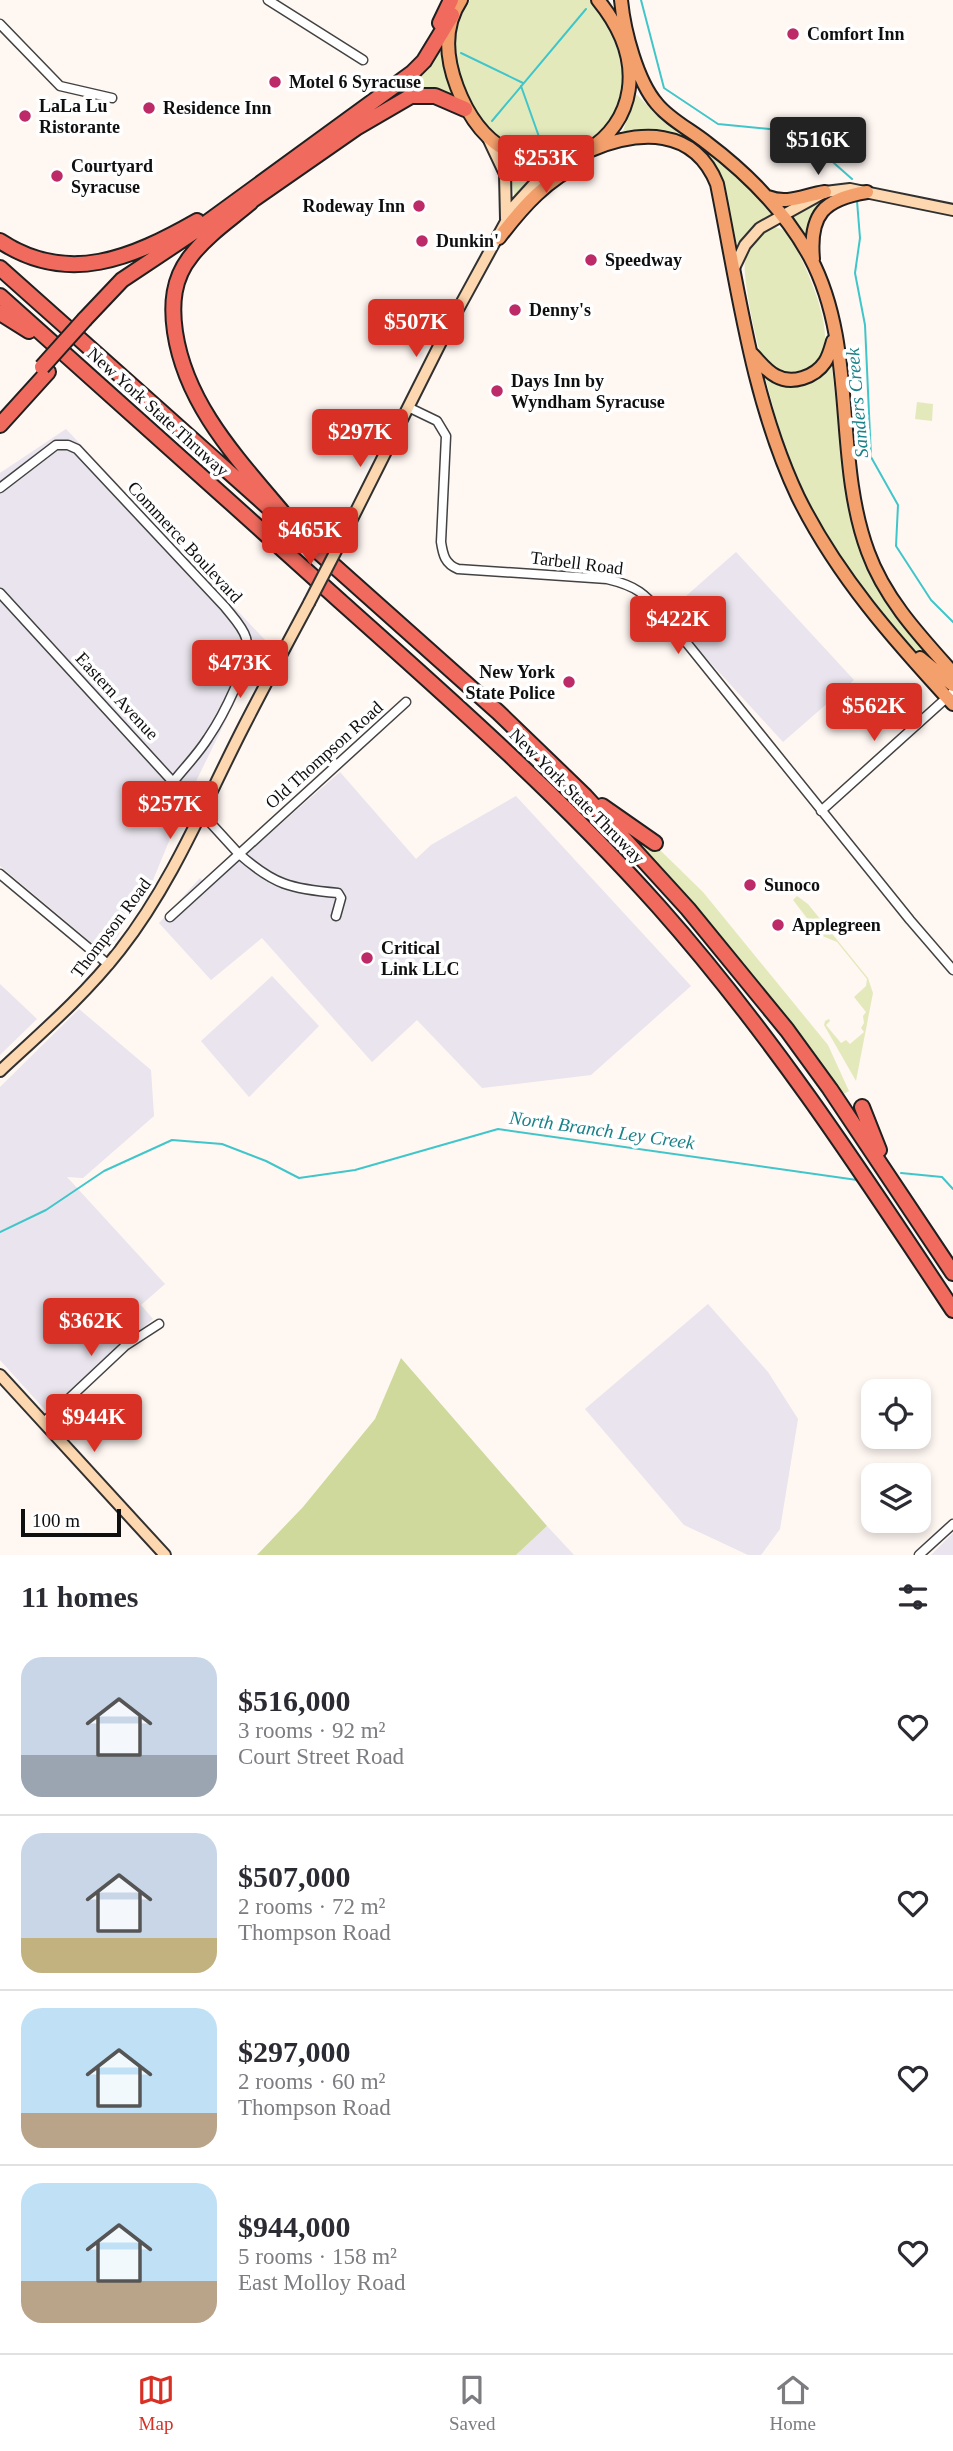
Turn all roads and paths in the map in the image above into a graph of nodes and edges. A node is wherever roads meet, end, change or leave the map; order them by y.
1 (268, 0) edge
2 (598, 0) edge
3 (619, 0) edge
4 (456, 4) edge
5 (0, 24) edge
6 (622, 39) junction
7 (363, 60) dead end
8 (629, 67) junction
9 (112, 98) dead end
10 (465, 109) junction
11 (632, 137) junction
12 (488, 138) junction
13 (591, 150) junction
14 (724, 156) junction
15 (575, 158) junction
16 (258, 190) junction
17 (825, 192) junction
18 (867, 192) junction
19 (768, 197) junction
20 (953, 209) edge
21 (782, 216) junction
22 (506, 222) junction
23 (499, 238) junction
24 (0, 241) edge
25 (814, 267) junction
26 (0, 268) edge
27 (734, 268) junction
28 (0, 296) edge
29 (0, 313) edge
30 (835, 338) junction
31 (56, 346) junction
32 (752, 354) junction
33 (45, 370) junction
34 (410, 408) junction
35 (0, 415) edge
36 (0, 425) edge
37 (0, 488) edge
38 (314, 549) junction
39 (0, 593) edge
40 (878, 620) junction
41 (953, 673) edge
42 (953, 685) edge
43 (951, 698) edge
44 (406, 702) dead end
45 (567, 779) junction
46 (174, 781) junction
47 (821, 811) junction
48 (202, 813) junction
49 (655, 843) dead end
50 (238, 853) junction
51 (0, 874) edge
52 (336, 916) dead end
53 (170, 917) dead end
54 (108, 965) junction
55 (953, 971) edge
56 (0, 1071) edge
57 (862, 1107) dead end
58 (891, 1180) junction
59 (953, 1273) edge
60 (953, 1310) edge
61 (159, 1324) dead end
62 (0, 1375) edge
63 (44, 1422) junction
64 (953, 1524) edge
65 (165, 1555) edge
66 (919, 1555) edge

1 - 7 street
2 - 6 main road
3 - 6 main road
3 - 14 main road
4 - 10 main road
4 - 16 highway
5 - 9 street
6 - 8 main road
8 - 13 main road
8 - 14 main road
10 - 12 main road
10 - 16 highway
11 - 13 main road
11 - 23 main road
11 - 27 main road
12 - 15 main road
12 - 22 street, Thompson Road
13 - 15 main road
14 - 19 main road
15 - 22 street, Thompson Road
16 - 24 highway
16 - 33 highway
16 - 38 highway
17 - 18 street
17 - 19 main road
17 - 21 street
18 - 20 street
18 - 25 main road
19 - 21 main road
21 - 25 main road
21 - 27 street
22 - 23 street, Thompson Road
23 - 34 street, Thompson Road
25 - 30 main road
26 - 38 highway, New York State Thruway
27 - 32 main road
28 - 31 highway, New York State Thruway
29 - 31 highway
30 - 32 main road
30 - 41 main road
31 - 60 highway, New York State Thruway
32 - 40 main road
33 - 35 highway
33 - 36 highway
34 - 47 street, Tarbell Road
34 - 48 street, Thompson Road, bridge
37 - 46 street, Commerce Boulevard
38 - 45 highway, New York State Thruway
39 - 46 street, Eastern Avenue
40 - 42 main road
40 - 43 main road
43 - 47 street
44 - 50 street, Old Thompson Road
45 - 49 highway
45 - 58 highway, New York State Thruway
46 - 48 street, Eastern Avenue
47 - 55 street, Tarbell Road
48 - 50 street, Eastern Avenue
48 - 54 street, Thompson Road
50 - 52 street, Eastern Avenue
50 - 53 street, Old Thompson Road
51 - 54 street
54 - 56 street, Thompson Road
57 - 58 highway
58 - 59 highway, New York State Thruway
61 - 63 street
62 - 63 street
63 - 65 street
64 - 66 street

